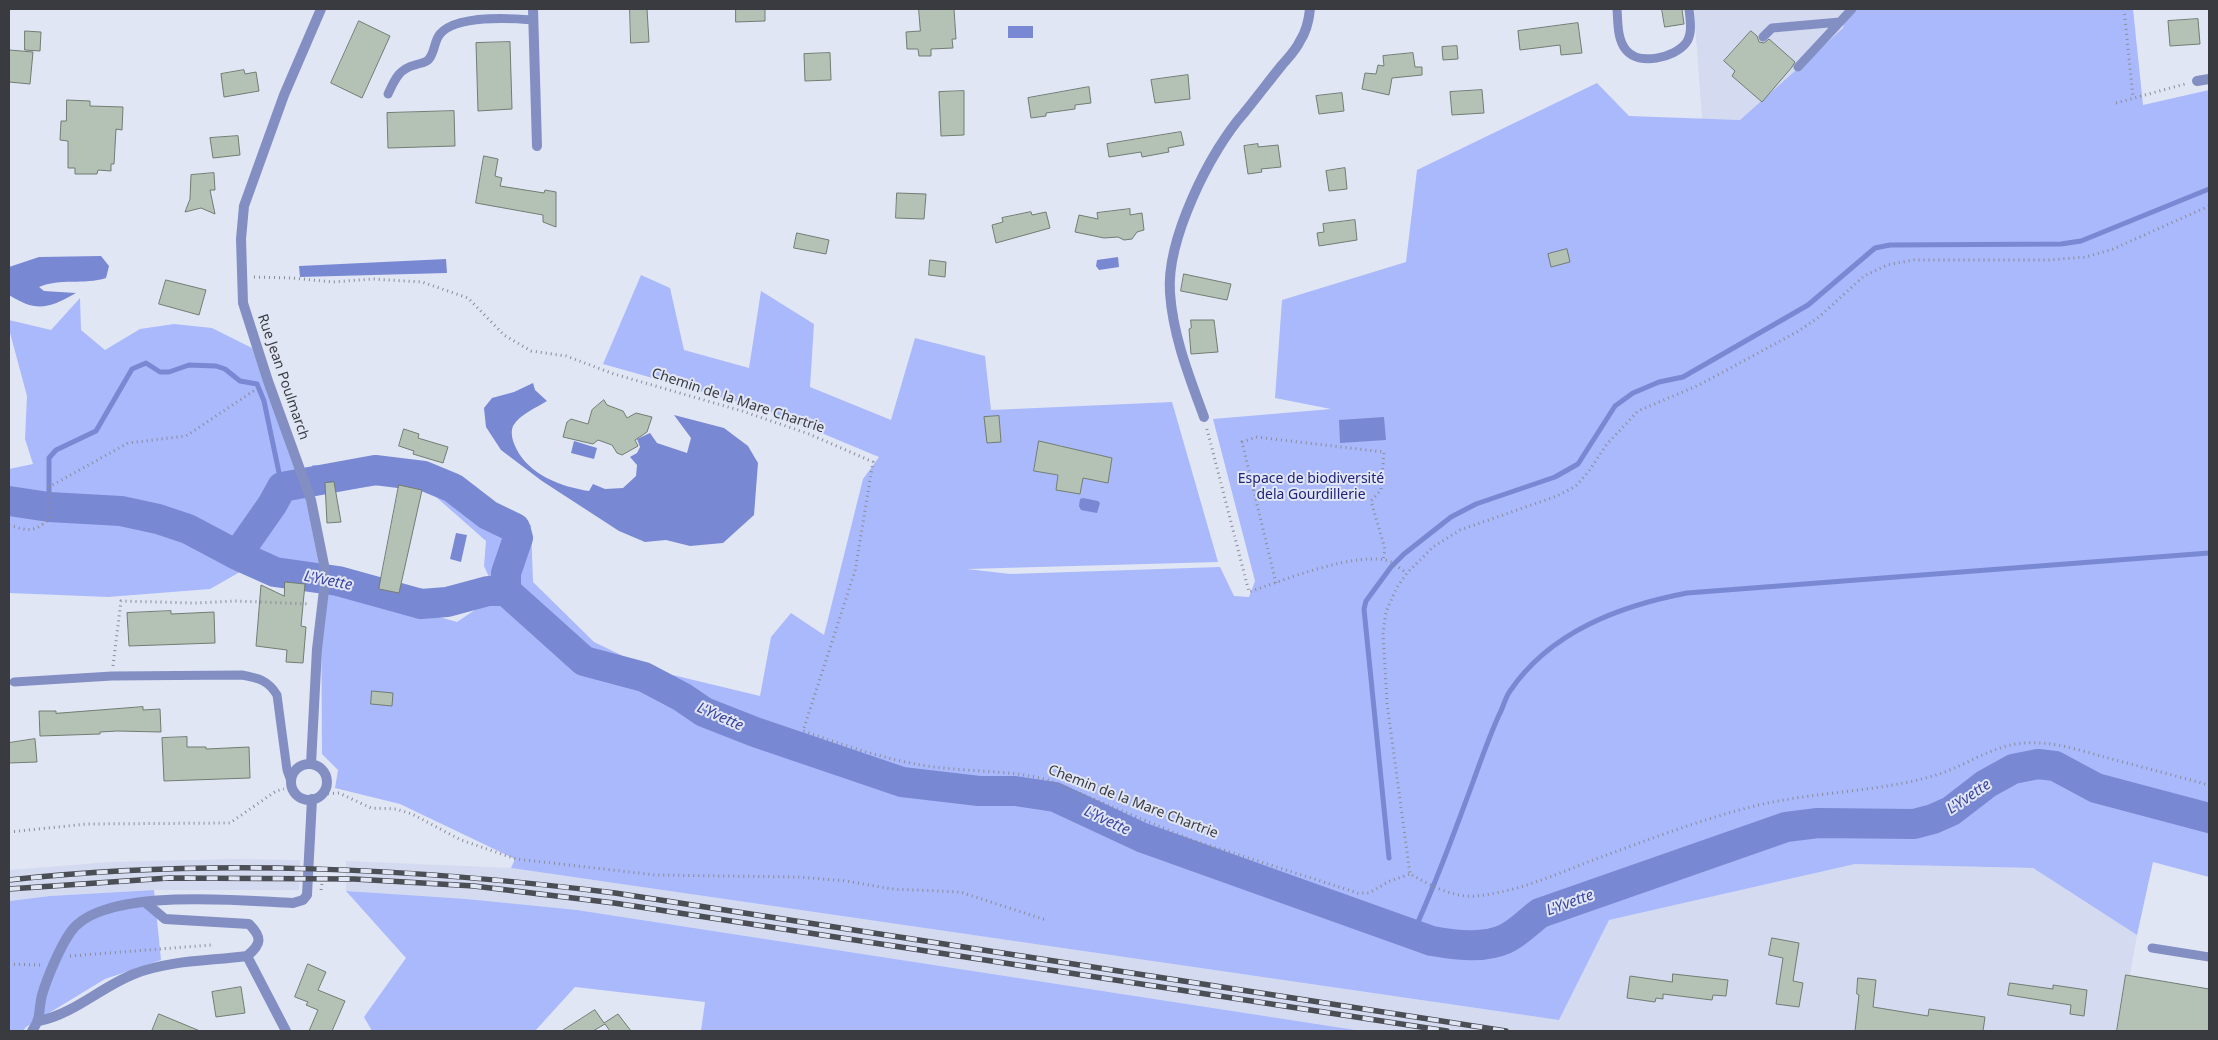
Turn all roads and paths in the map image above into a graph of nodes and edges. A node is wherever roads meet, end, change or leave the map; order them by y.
1 (321, 9) edge
2 (533, 9) edge
3 (1310, 9) edge
4 (1617, 9) edge
5 (1689, 9) edge
6 (1852, 9) edge
7 (2124, 9) edge
8 (533, 20) junction
9 (1840, 22) junction
10 (1763, 37) dead end
11 (1798, 67) dead end
12 (2209, 80) edge
13 (2198, 81) joint
14 (388, 94) dead end
15 (2133, 97) junction
16 (2116, 103) dead end
17 (536, 146) dead end
18 (2209, 206) edge
19 (242, 277) junction
20 (254, 390) dead end
21 (1204, 417) joint
22 (9, 525) edge
23 (1383, 561) junction
24 (1407, 574) junction
25 (1276, 583) junction
26 (323, 604) junction
27 (112, 676) junction
28 (14, 682) dead end
29 (311, 764) junction
30 (291, 784) junction
31 (2209, 784) edge
32 (322, 794) junction
33 (312, 800) junction
34 (9, 832) edge
35 (1410, 874) junction
36 (146, 903) junction
37 (1046, 920) dead end
38 (216, 945) dead end
39 (2152, 948) dead end
40 (59, 955) junction
41 (247, 956) junction
42 (2209, 957) edge
43 (9, 964) edge
44 (39, 1021) junction
45 (32, 1031) edge
46 (286, 1031) edge

1 - 19 street, Rue Jean Poulmarch
2 - 8 street
3 - 21 street
4 - 5 lane
6 - 9 lane
7 - 15 path
8 - 14 lane
8 - 17 street
9 - 10 lane
9 - 11 lane
12 - 13 street
13 - 15 path
15 - 16 path
18 - 24 path
19 - 26 street, Rue Jean Poulmarch
19 - 35 path, Chemin de la Mare Chartrie
20 - 22 path
21 - 25 path
23 - 24 path
23 - 25 path
23 - 25 path
24 - 35 path
26 - 27 path
26 - 29 street, Rue Jean Poulmarch
27 - 28 lane
27 - 30 lane
29 - 30 street
29 - 32 street
30 - 33 street
30 - 34 path
31 - 35 path
32 - 33 street
32 - 37 path
33 - 36 street
36 - 40 street
36 - 41 street
38 - 40 path
39 - 42 lane
40 - 43 path
40 - 44 street
41 - 44 street
41 - 46 street
44 - 45 street

